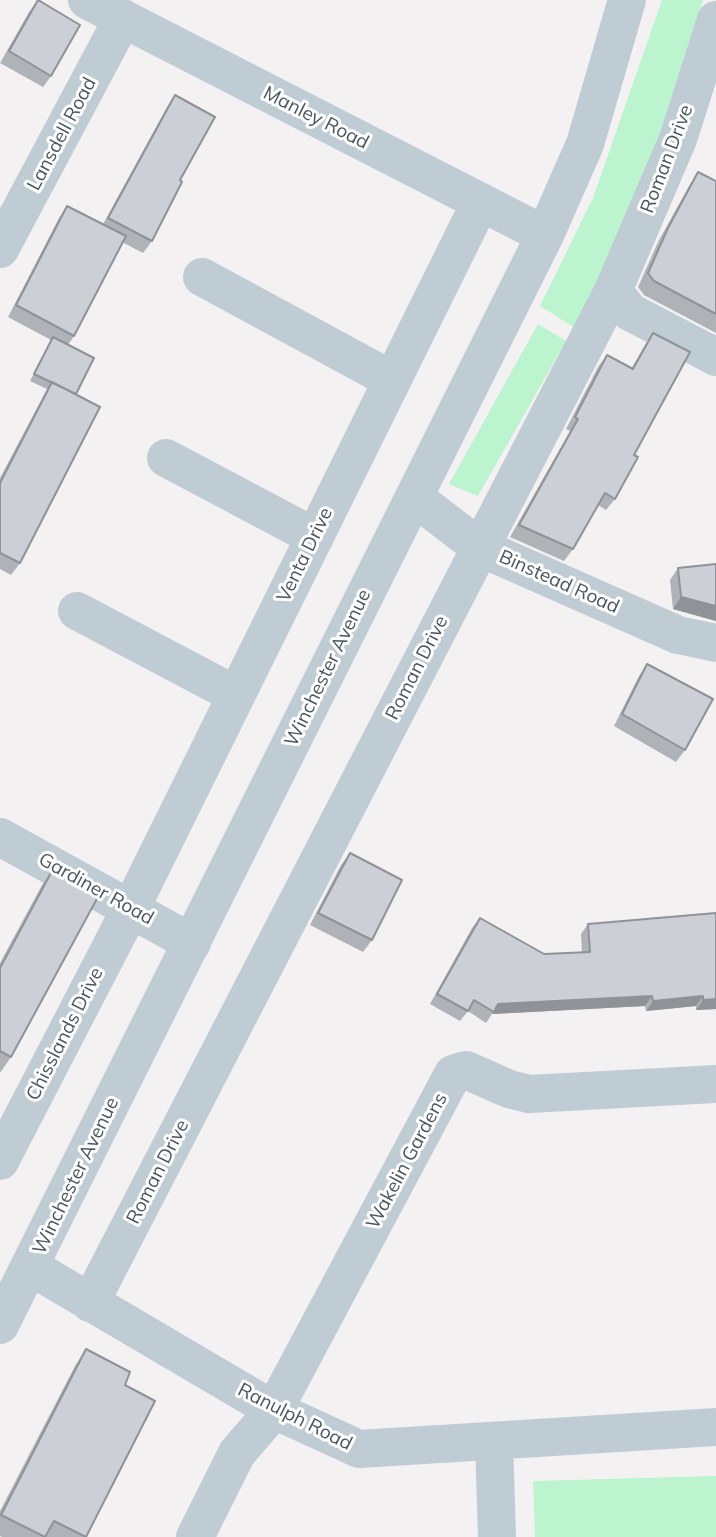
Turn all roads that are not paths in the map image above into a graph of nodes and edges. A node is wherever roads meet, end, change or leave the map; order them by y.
1 (87, 0) edge
2 (627, 0) edge
3 (123, 18) junction
4 (716, 20) edge
5 (480, 203) junction
6 (545, 235) junction
7 (0, 249) edge
8 (202, 277) dead end
9 (613, 291) junction
10 (716, 357) edge
11 (392, 380) junction
12 (166, 458) dead end
13 (414, 497) junction
14 (315, 537) junction
15 (479, 547) junction
16 (76, 611) dead end
17 (716, 643) edge
18 (236, 695) junction
19 (0, 837) edge
20 (131, 908) junction
21 (192, 943) junction
22 (716, 1084) edge
23 (0, 1161) edge
24 (31, 1267) junction
25 (90, 1303) junction
26 (0, 1325) edge
27 (274, 1410) junction
28 (716, 1427) edge
29 (494, 1441) junction
30 (195, 1537) edge
31 (497, 1537) edge

1 - 3 street, Manley Road
2 - 6 street, Winchester Avenue
3 - 5 street, Manley Road
3 - 7 street, Lansdell Road
4 - 9 street, Roman Drive
5 - 6 street, Manley Road
5 - 11 street, Venta Drive
6 - 13 street, Winchester Avenue
8 - 11 street
9 - 10 street
9 - 15 street, Roman Drive
11 - 14 street, Venta Drive
12 - 14 street
13 - 15 street, Binstead Road
13 - 21 street, Winchester Avenue
14 - 18 street, Venta Drive
15 - 17 street, Binstead Road
15 - 25 street, Roman Drive
16 - 18 street
18 - 20 street, Venta Drive
19 - 20 street, Gardiner Road
20 - 21 street, Gardiner Road
20 - 23 street, Chisslands Drive
21 - 24 street, Winchester Avenue
22 - 27 street, Wakelin Gardens
24 - 25 street, Ranulph Road
24 - 26 street, Winchester Avenue
25 - 27 street, Ranulph Road
27 - 29 street, Ranulph Road
27 - 30 street, Wakelin Gardens
28 - 29 street, Ranulph Road
29 - 31 street

